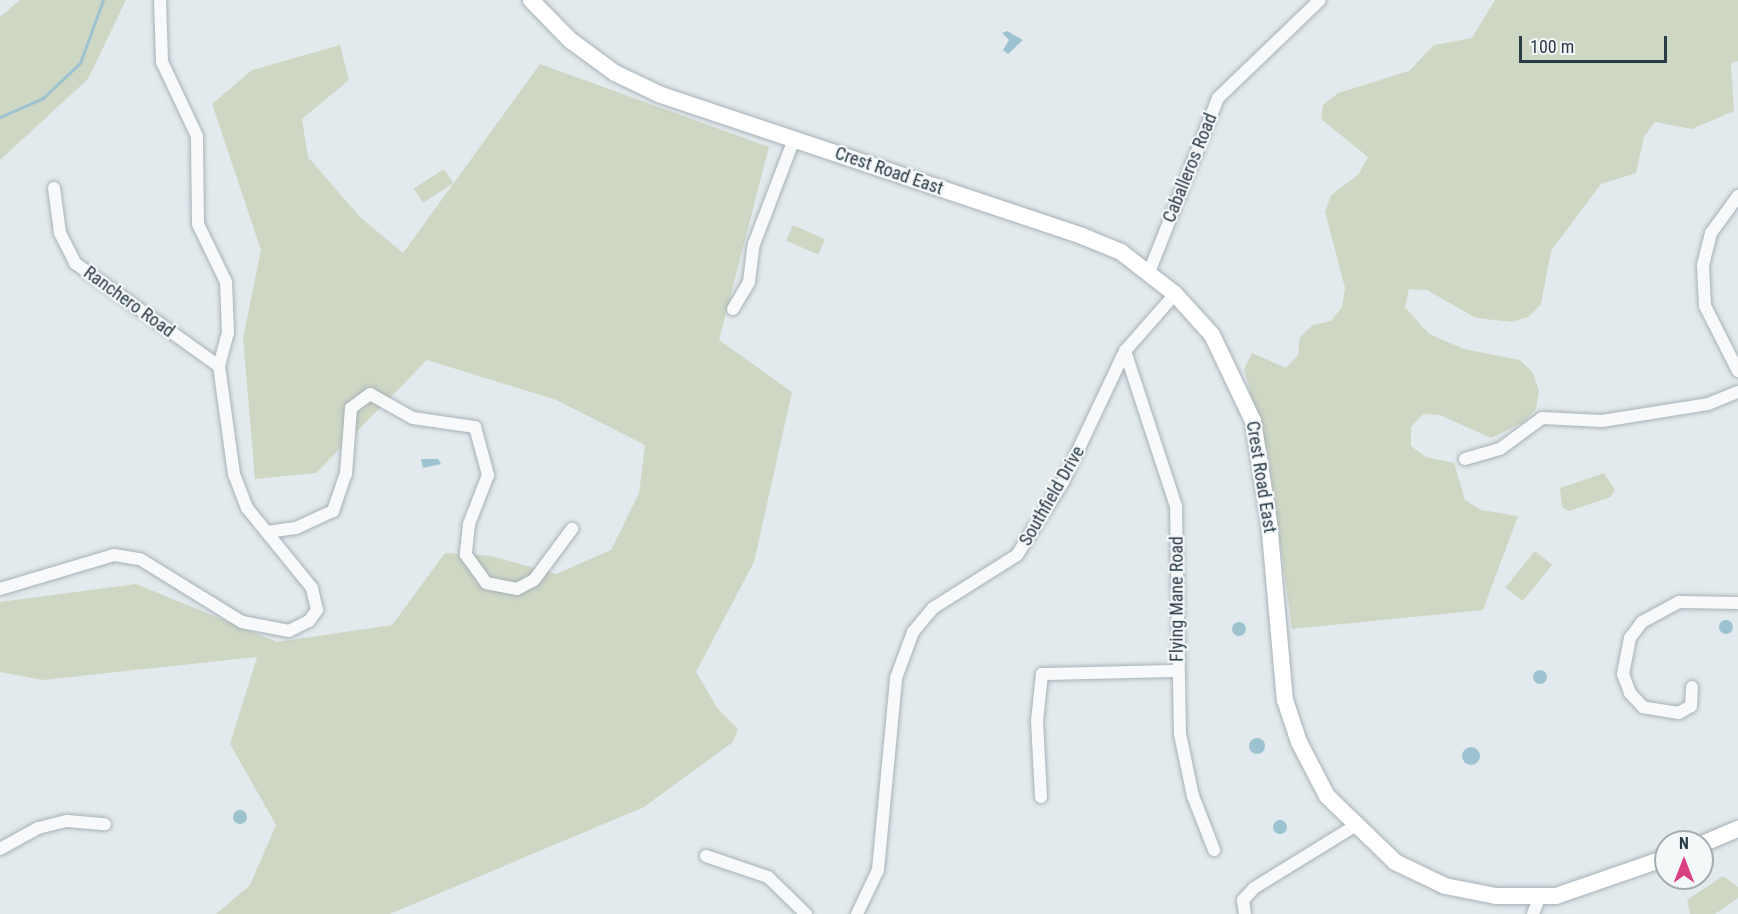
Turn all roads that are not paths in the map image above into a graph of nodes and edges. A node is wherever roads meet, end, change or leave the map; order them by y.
1 (160, 0) edge
2 (531, 0) edge
3 (1320, 0) edge
4 (794, 140) junction
5 (54, 188) dead end
6 (1738, 195) edge
7 (1150, 270) junction
8 (1175, 294) junction
9 (733, 309) dead end
10 (1125, 351) junction
11 (219, 366) junction
12 (1738, 371) edge
13 (1738, 392) edge
14 (1465, 459) dead end
15 (572, 529) dead end
16 (267, 532) junction
17 (0, 589) edge
18 (1738, 603) edge
19 (1177, 671) junction
20 (1692, 687) dead end
21 (1041, 797) dead end
22 (105, 824) dead end
23 (1353, 827) junction
24 (1738, 829) edge
25 (1714, 839) edge
26 (0, 849) edge
27 (1214, 850) dead end
28 (706, 856) dead end
29 (1654, 863) edge
30 (1540, 896) junction
31 (806, 914) edge
32 (857, 914) edge
33 (1245, 914) edge
34 (1533, 914) edge

1 - 11 street
2 - 4 street, Crest Road East
3 - 7 street, Caballeros Road
4 - 7 street, Crest Road East
4 - 9 street
5 - 11 street, Ranchero Road
6 - 12 street
7 - 8 street, Crest Road East
8 - 10 street, Southfield Drive
8 - 23 street, Crest Road East
10 - 19 street, Flying Mane Road
10 - 32 street, Southfield Drive
11 - 16 street
13 - 14 street
15 - 16 street
16 - 17 street
18 - 20 street
19 - 21 street
19 - 27 street, Flying Mane Road
22 - 26 street
23 - 30 street, Crest Road East
23 - 33 street
24 - 25 street
28 - 31 street
29 - 30 street, Crest Road East
30 - 34 street

